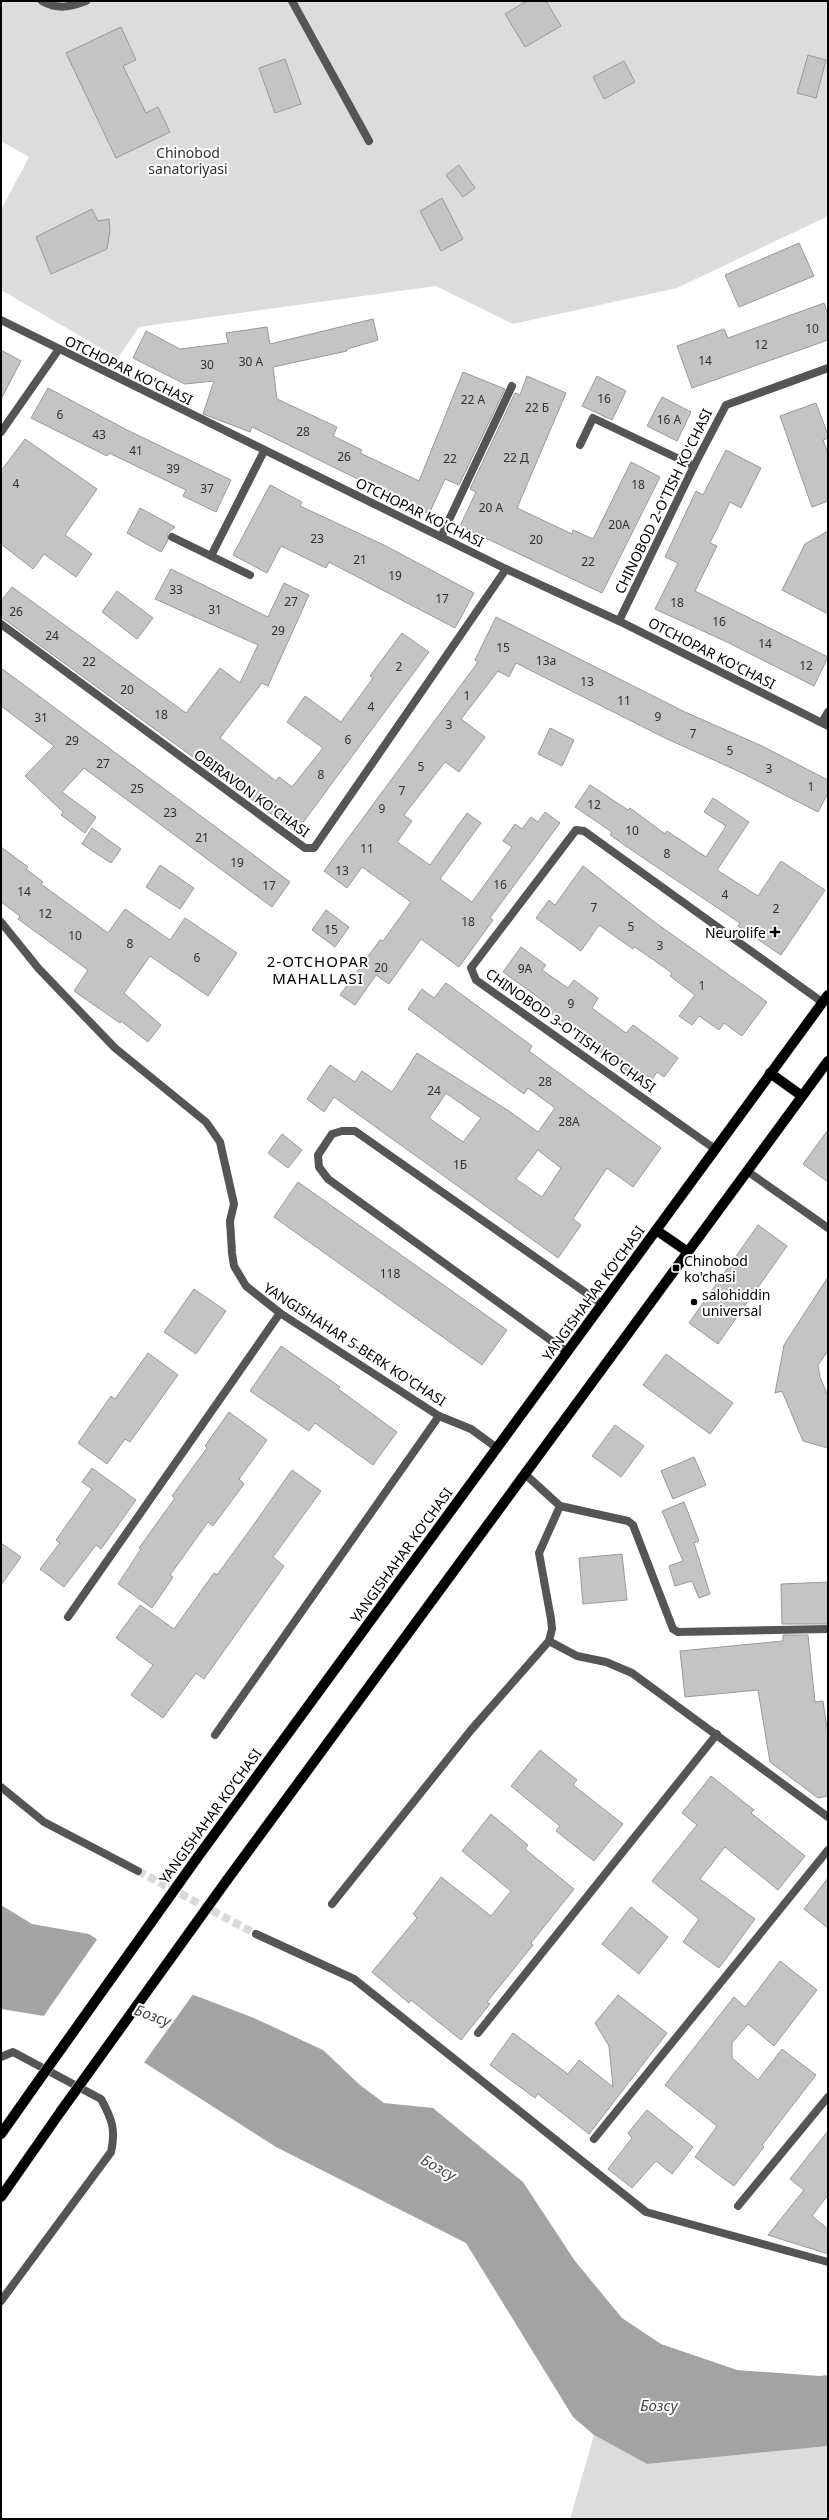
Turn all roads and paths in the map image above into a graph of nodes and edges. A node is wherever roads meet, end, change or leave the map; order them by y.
1 (42, 1) edge
2 (86, 1) edge
3 (292, 1) edge
4 (369, 141) dead end
5 (1, 320) edge
6 (59, 349) junction
7 (828, 368) edge
8 (512, 386) dead end
9 (1, 432) edge
10 (580, 445) dead end
11 (264, 451) junction
12 (694, 466) junction
13 (172, 537) dead end
14 (441, 537) junction
15 (212, 556) junction
16 (506, 569) junction
17 (250, 575) dead end
18 (619, 621) junction
19 (1, 624) edge
20 (828, 712) edge
21 (825, 724) edge
22 (1, 922) edge
23 (825, 998) edge
24 (828, 1061) edge
25 (770, 1073) junction
26 (802, 1096) junction
27 (715, 1149) junction
28 (747, 1171) junction
29 (828, 1228) edge
30 (656, 1230) junction
31 (688, 1252) junction
32 (602, 1304) junction
33 (280, 1313) junction
34 (567, 1352) junction
35 (439, 1416) junction
36 (497, 1448) junction
37 (525, 1474) junction
38 (560, 1506) junction
39 (68, 1617) dead end
40 (828, 1629) edge
41 (549, 1641) junction
42 (716, 1734) junction
43 (215, 1735) dead end
44 (1, 1787) edge
45 (828, 1817) edge
46 (828, 1850) edge
47 (138, 1871) tunnel mouth
48 (332, 1904) dead end
49 (256, 1934) tunnel mouth
50 (478, 2032) dead end
51 (1, 2057) edge
52 (828, 2097) edge
53 (1, 2134) edge
54 (594, 2139) dead end
55 (1, 2197) edge
56 (738, 2206) dead end
57 (828, 2262) edge
58 (1, 2301) edge

1 - 2 street
3 - 4 street
5 - 6 street, OTCHOPAR KO'CHASI
6 - 9 street
6 - 11 street, OTCHOPAR KO'CHASI
7 - 12 street, CHINOBOD 2-O'TISH KO'CHASI
8 - 14 street
10 - 12 street
11 - 14 street, OTCHOPAR KO'CHASI
11 - 15 street
12 - 18 street, CHINOBOD 2-O'TISH KO'CHASI
13 - 15 street
14 - 16 street, OTCHOPAR KO'CHASI
15 - 17 street
16 - 18 street, OTCHOPAR KO'CHASI
16 - 19 street, OBIRAVON KO'CHASI
18 - 21 street, OTCHOPAR KO'CHASI
20 - 21 street
22 - 33 street, YANGISHAHAR 5-BERK KO'CHASI
23 - 25 main road, YANGISHAHAR KO‘CHASI
23 - 27 street, CHINOBOD 3-O'TISH KO'CHASI
24 - 26 main road
25 - 26 main road
25 - 27 main road, YANGISHAHAR KO‘CHASI
26 - 28 main road
27 - 30 main road, YANGISHAHAR KO‘CHASI
28 - 29 street
28 - 31 main road
30 - 31 main road
30 - 32 main road, YANGISHAHAR KO‘CHASI
31 - 37 main road
32 - 34 main road, YANGISHAHAR KO‘CHASI
32 - 34 street
33 - 35 street, YANGISHAHAR 5-BERK KO'CHASI
33 - 39 street
34 - 36 main road, YANGISHAHAR KO‘CHASI
35 - 36 street, YANGISHAHAR 5-BERK KO'CHASI
35 - 43 street
36 - 53 main road, YANGISHAHAR KO‘CHASI, bridge
37 - 38 street
37 - 55 main road, bridge
38 - 40 street
38 - 41 street
41 - 42 street
41 - 48 street
42 - 45 street
42 - 50 street
44 - 47 street
46 - 54 street
49 - 57 street
51 - 58 street
52 - 56 street

